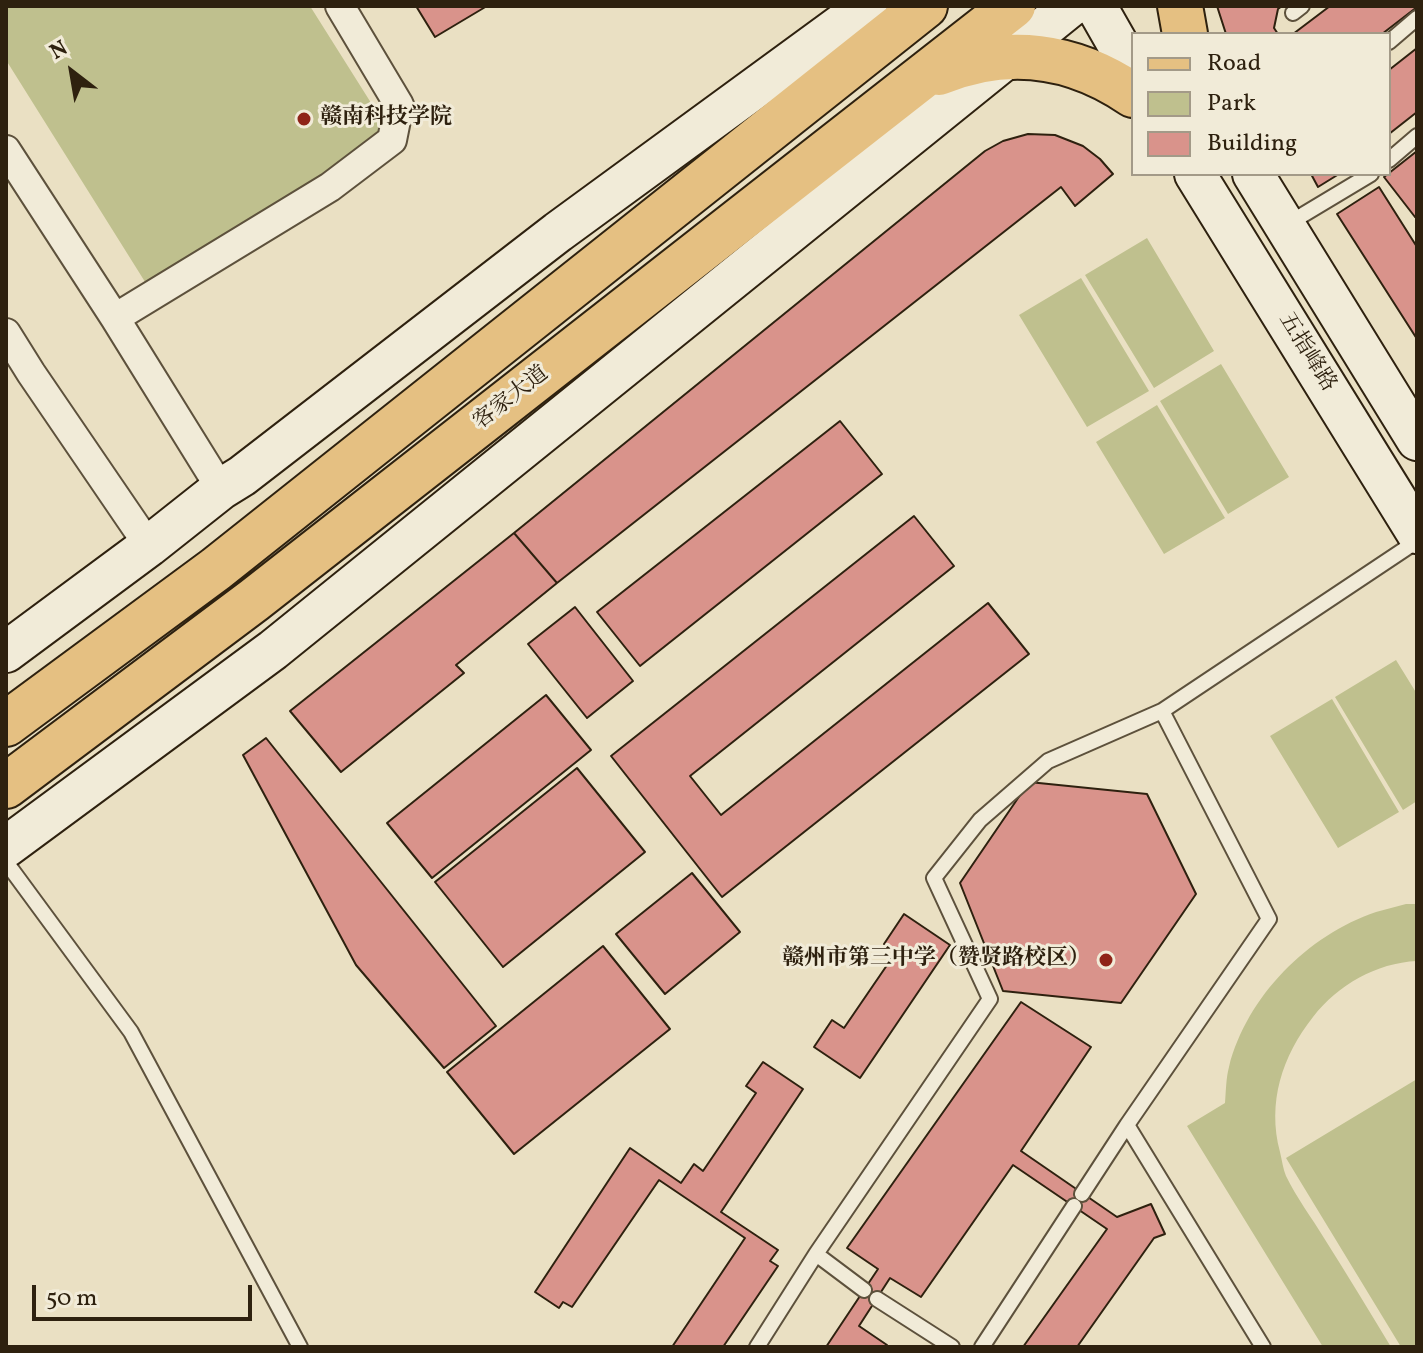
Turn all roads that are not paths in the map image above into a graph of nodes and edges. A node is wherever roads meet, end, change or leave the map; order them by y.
1 (340, 6) edge
2 (905, 6) edge
3 (925, 6) edge
4 (1013, 6) edge
5 (1071, 6) edge
6 (1096, 6) edge
7 (1159, 6) edge
8 (1180, 6) edge
9 (1417, 18) edge
10 (871, 26) edge
11 (1171, 32) edge
12 (1185, 32) edge
13 (1391, 40) edge
14 (1008, 57) junction
15 (1131, 67) edge
16 (909, 89) junction
17 (1131, 94) edge
18 (1417, 136) edge
19 (6, 150) edge
20 (1391, 158) edge
21 (1196, 176) edge
22 (1254, 176) edge
23 (1368, 176) edge
24 (1285, 226) junction
25 (115, 318) junction
26 (6, 333) edge
27 (1416, 438) edge
28 (221, 489) junction
29 (1417, 533) edge
30 (1417, 541) edge
31 (149, 546) junction
32 (6, 652) edge
33 (1162, 711) junction
34 (6, 724) edge
35 (6, 786) edge
36 (6, 847) edge
37 (6, 862) edge
38 (1127, 1125) junction
39 (816, 1254) junction
40 (864, 1290) dead end
41 (877, 1299) dead end
42 (300, 1347) edge
43 (757, 1347) edge
44 (952, 1347) edge
45 (982, 1347) edge
46 (1263, 1347) edge

1 - 25 street
2 - 10 main road
3 - 10 main road
4 - 16 main road, 客家大道
5 - 14 street
6 - 15 street
7 - 11 street
8 - 12 main road
9 - 13 lane
10 - 28 street
10 - 34 main road
14 - 16 main road
14 - 17 main road
14 - 36 street
16 - 35 main road, 客家大道
18 - 20 lane
19 - 25 street
21 - 29 street, 五指峰路
22 - 24 street
23 - 24 lane
24 - 27 street
25 - 28 street
26 - 31 street
28 - 31 street
30 - 33 lane
31 - 32 street
33 - 38 lane
33 - 39 lane
37 - 42 lane
38 - 45 lane
38 - 46 lane
39 - 40 lane
39 - 43 lane
41 - 44 lane

